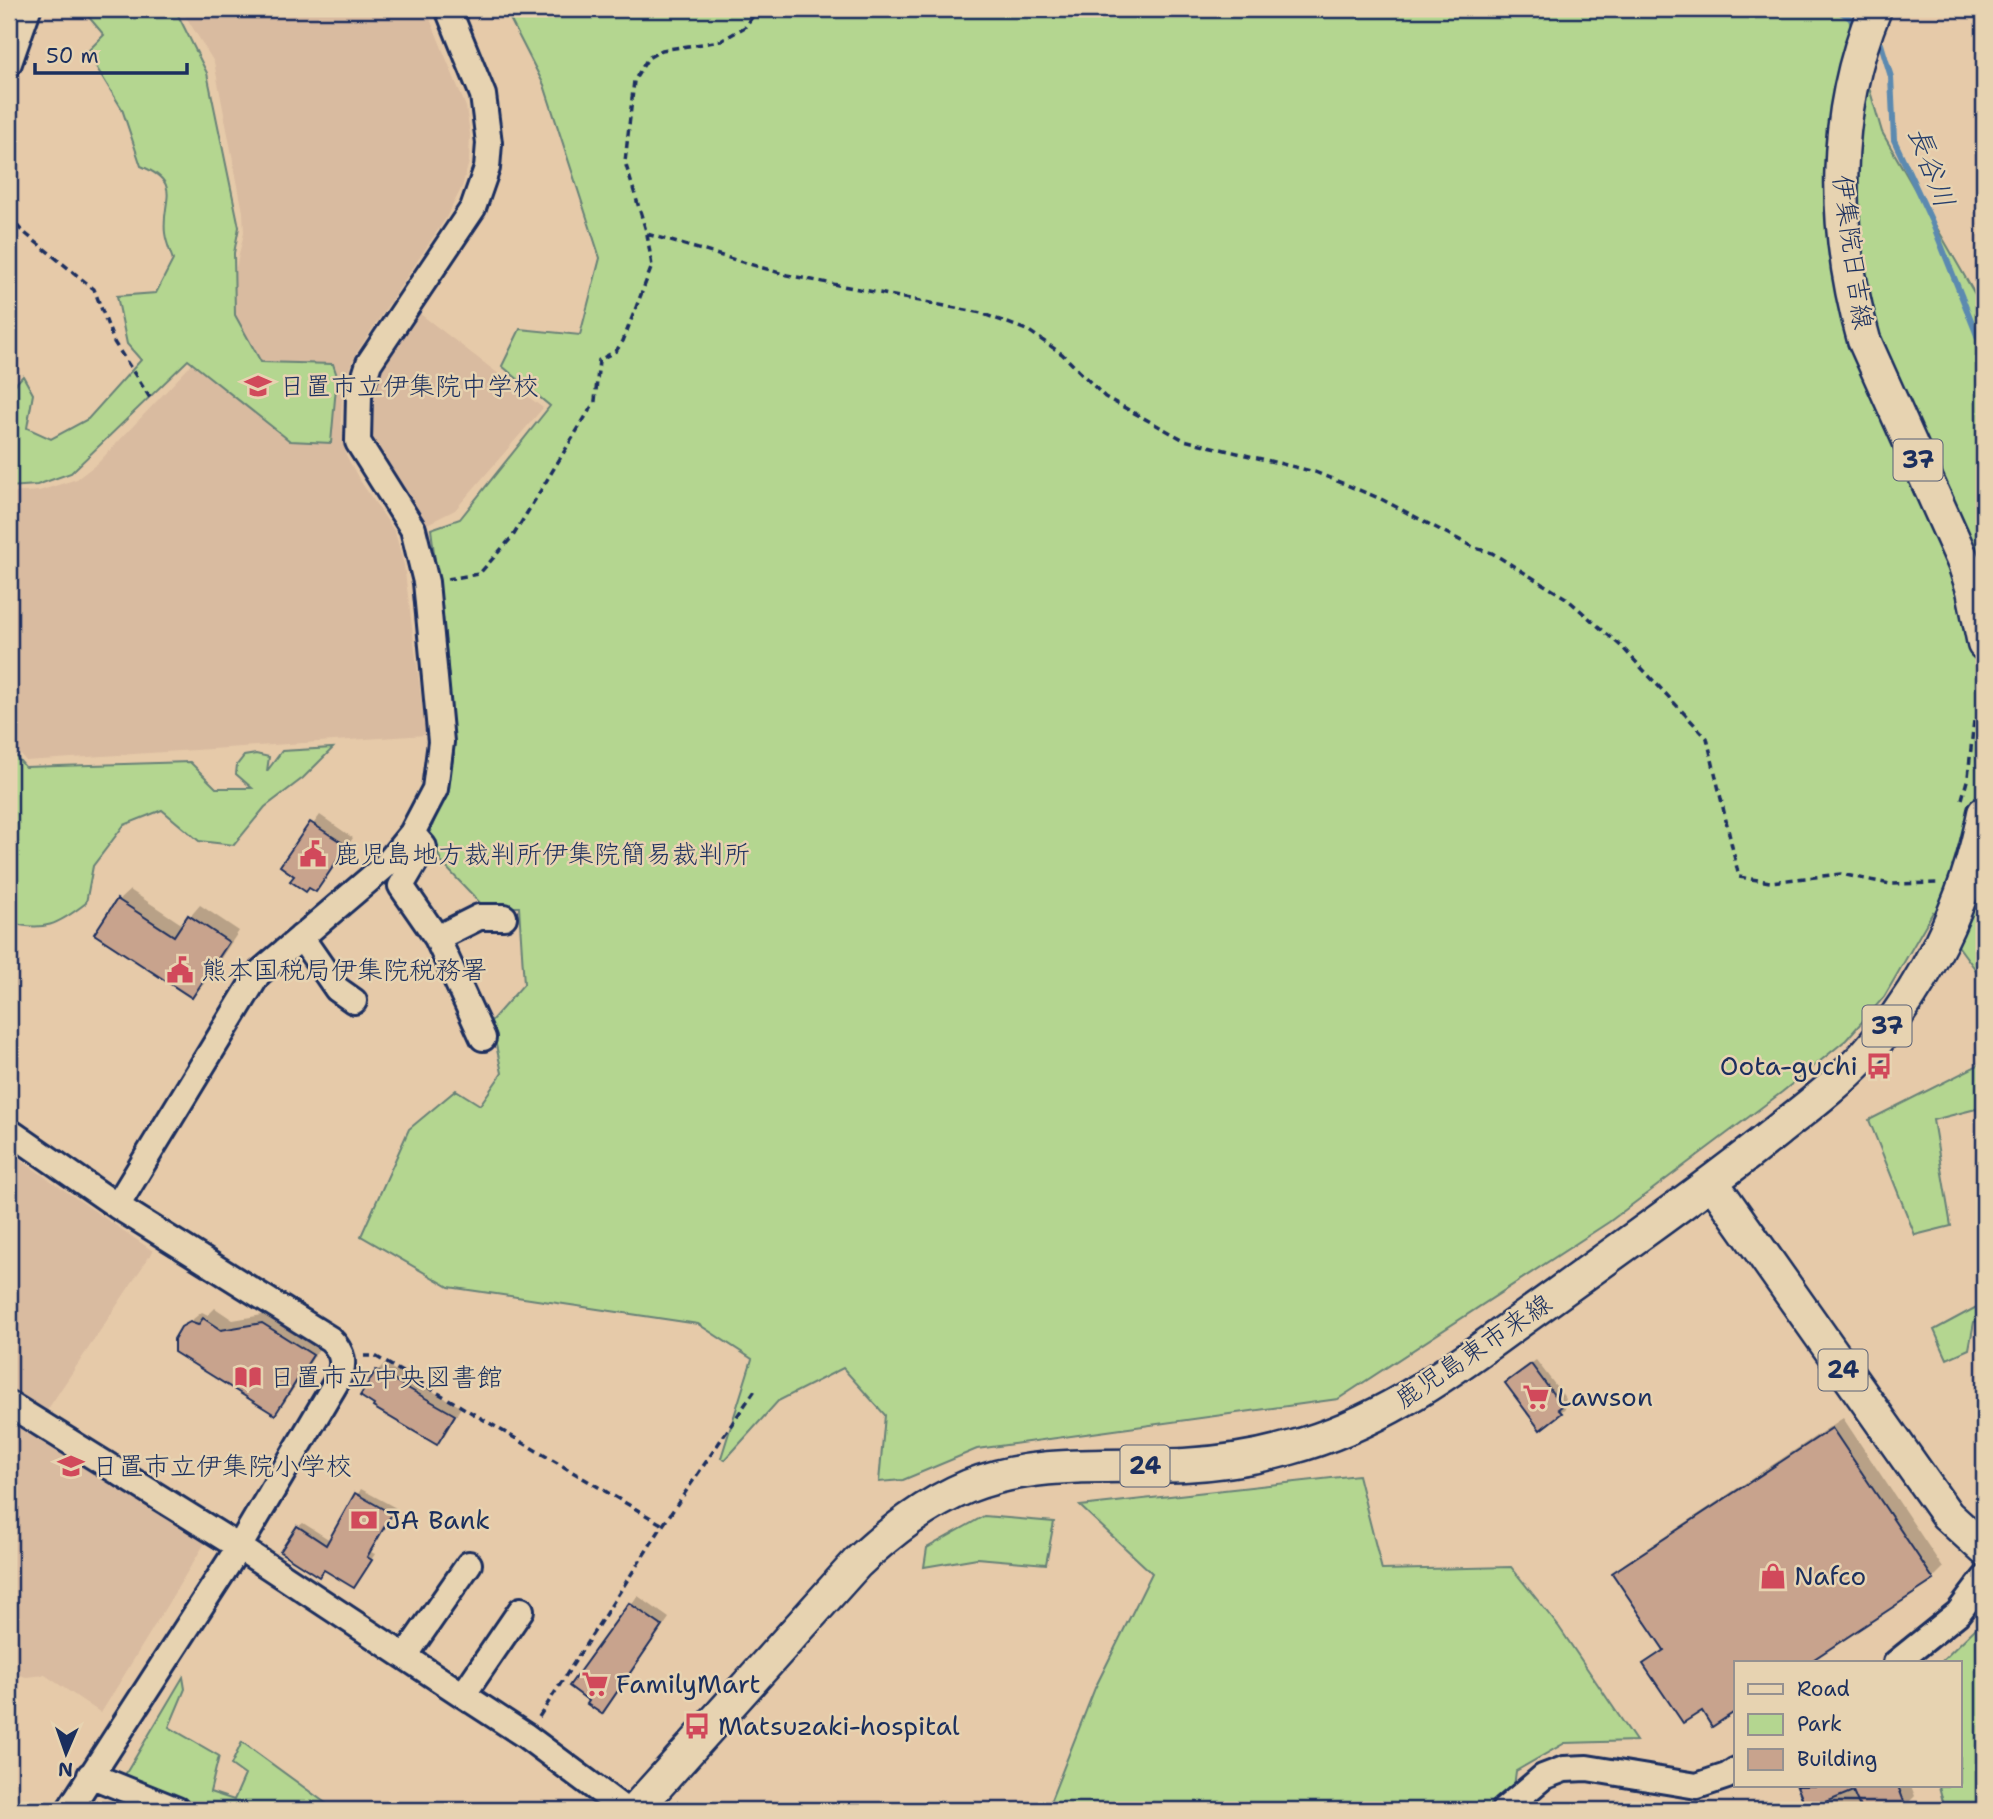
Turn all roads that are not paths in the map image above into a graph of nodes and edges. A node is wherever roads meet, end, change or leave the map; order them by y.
1 (28, 9) edge
2 (448, 9) edge
3 (1875, 9) edge
4 (9, 63) edge
5 (1984, 644) edge
6 (1972, 809) edge
7 (412, 833) junction
8 (504, 917) dead end
9 (301, 937) junction
10 (437, 938) junction
11 (354, 1002) dead end
12 (483, 1038) dead end
13 (9, 1131) edge
14 (1712, 1182) junction
15 (117, 1206) junction
16 (9, 1404) edge
17 (239, 1548) junction
18 (1984, 1549) edge
19 (469, 1564) dead end
20 (1984, 1580) edge
21 (521, 1610) dead end
22 (405, 1657) junction
23 (1898, 1661) edge
24 (463, 1695) junction
25 (1734, 1771) edge
26 (90, 1775) junction
27 (69, 1810) edge
28 (177, 1810) edge
29 (625, 1810) edge
30 (635, 1810) edge
31 (1504, 1810) edge

1 - 4 street
2 - 7 street
3 - 5 main road, 伊集院日吉線 / 37
6 - 14 main road, 37
7 - 9 street
7 - 10 street
8 - 10 street
9 - 11 street
9 - 15 street
10 - 12 street
13 - 15 street
14 - 18 main road, 24
14 - 30 main road, 鹿児島東市来線 / 24
15 - 17 street
16 - 17 street
17 - 22 street
17 - 26 street
19 - 22 street
20 - 23 street
21 - 24 street
22 - 24 street
24 - 29 street
25 - 31 street
26 - 27 street
26 - 28 street

